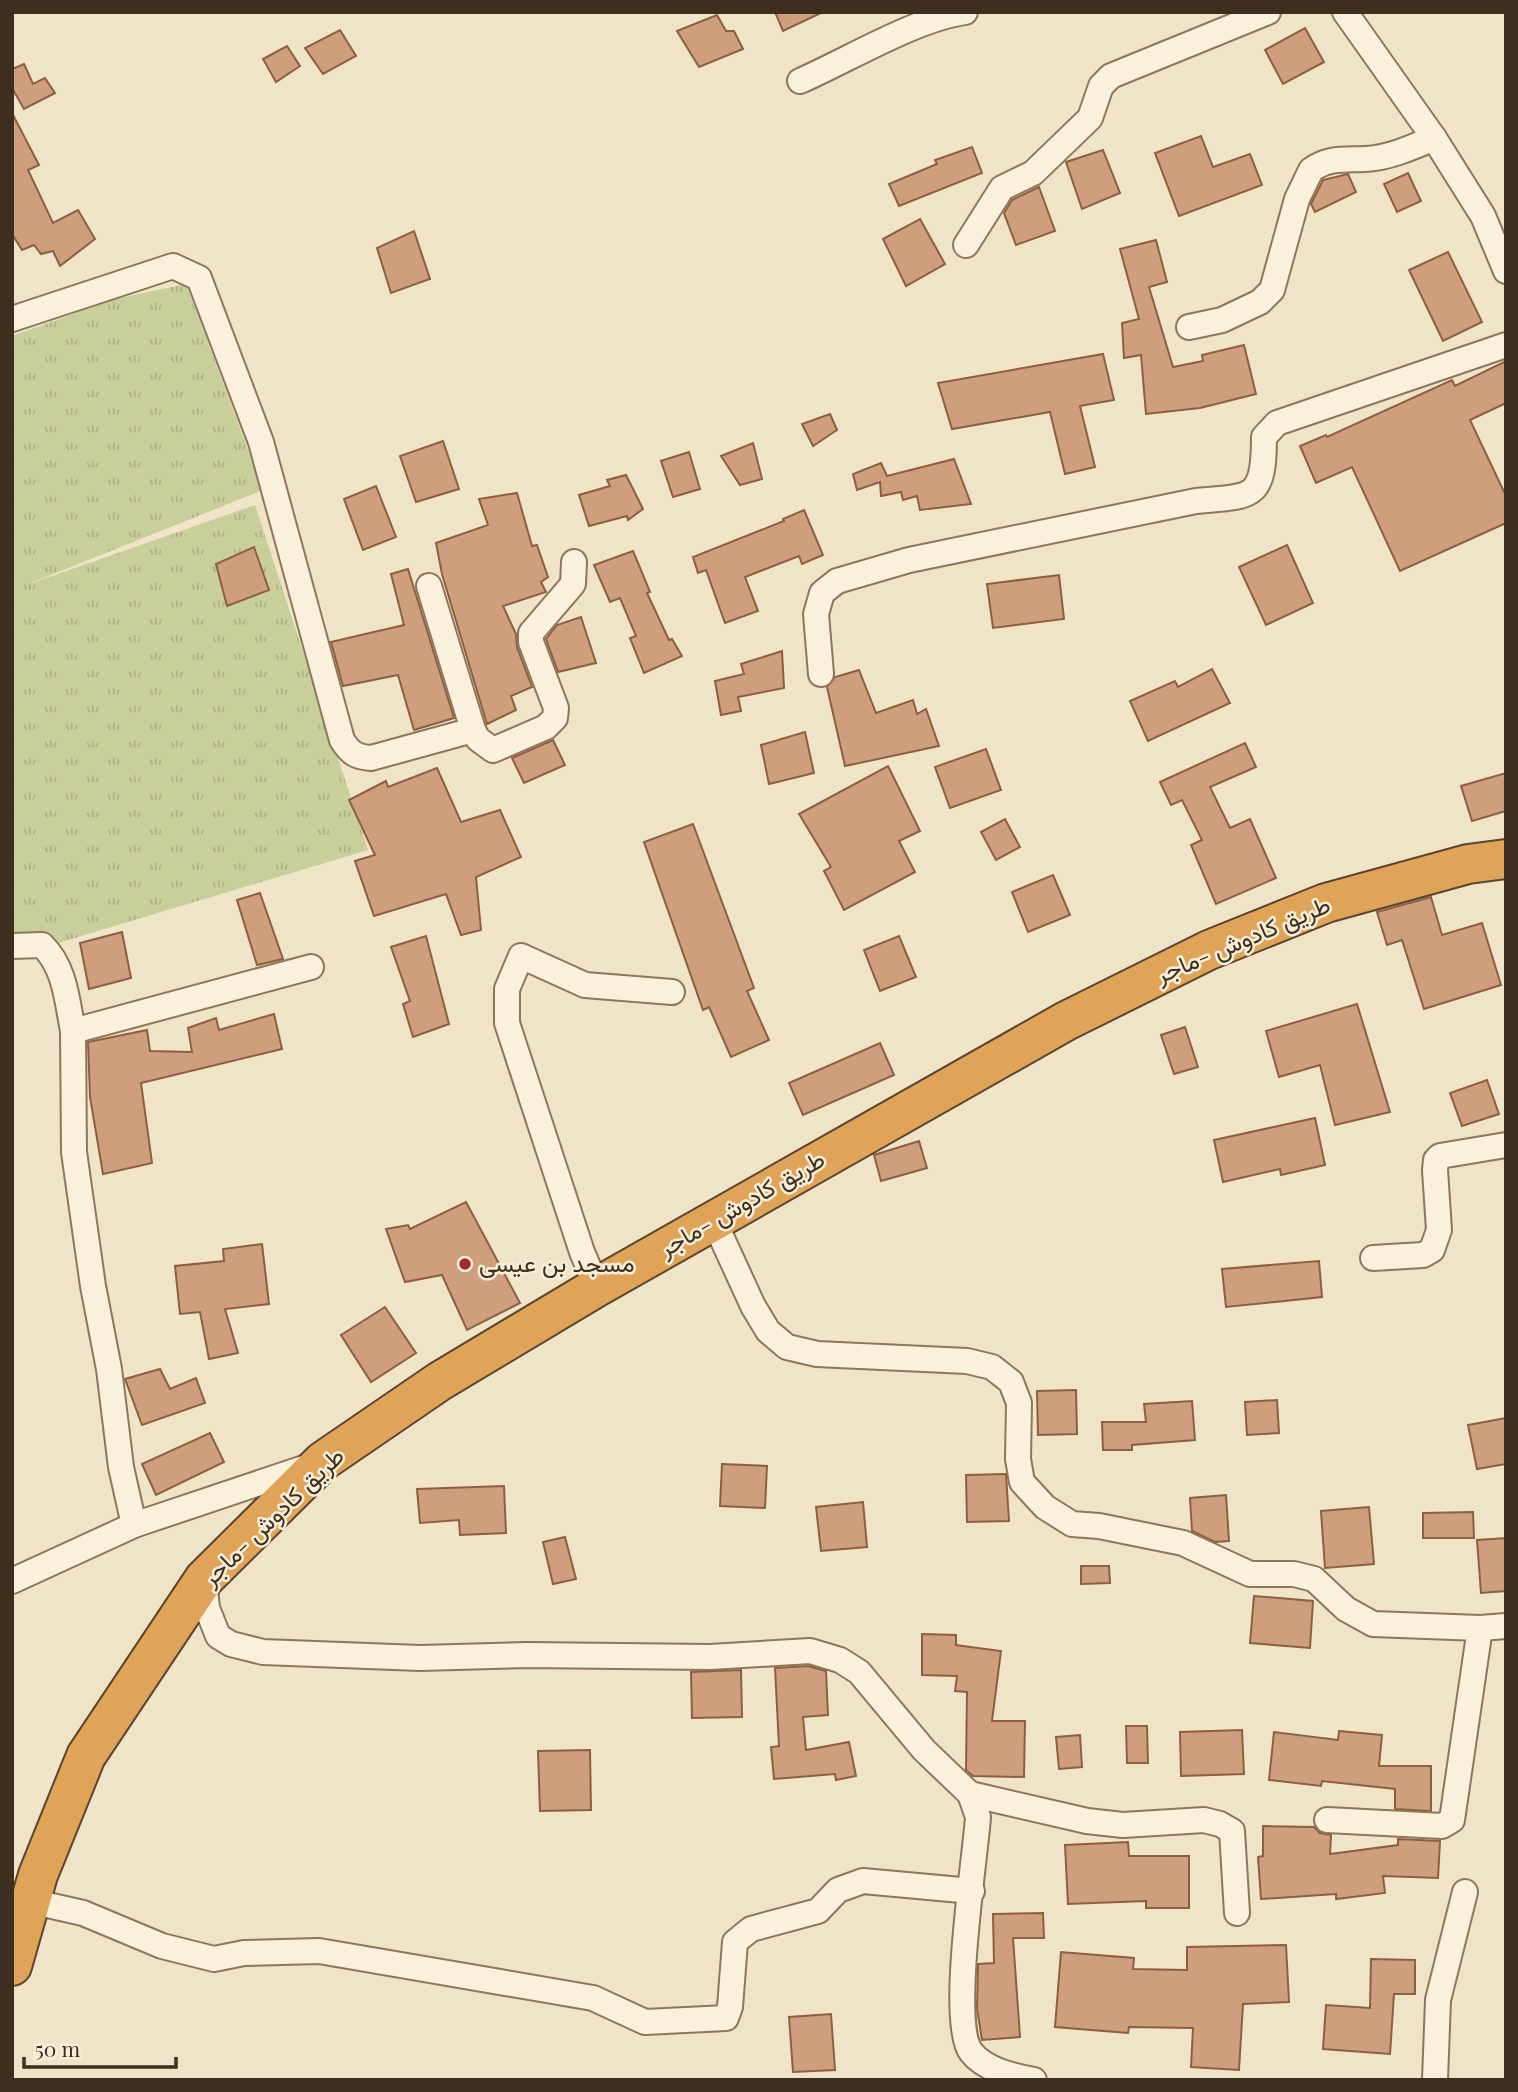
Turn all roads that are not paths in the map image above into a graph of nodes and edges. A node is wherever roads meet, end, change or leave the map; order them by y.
1 (965, 12) edge
2 (1268, 12) edge
3 (1345, 12) edge
4 (800, 81) dead end
5 (1434, 138) junction
6 (966, 245) dead end
7 (1506, 271) edge
8 (12, 319) edge
9 (1189, 327) dead end
10 (1506, 345) edge
11 (574, 562) dead end
12 (429, 586) dead end
13 (821, 674) dead end
14 (473, 730) junction
15 (1506, 859) edge
16 (12, 946) edge
17 (311, 967) dead end
18 (672, 992) dead end
19 (73, 1031) junction
20 (1506, 1145) edge
21 (714, 1221) junction
22 (1373, 1258) dead end
23 (597, 1287) junction
24 (323, 1461) junction
25 (134, 1525) junction
26 (204, 1579) junction
27 (12, 1581) edge
28 (1506, 1626) edge
29 (1480, 1628) junction
30 (970, 1794) junction
31 (1327, 1819) dead end
32 (972, 1891) junction
33 (1465, 1892) dead end
34 (30, 1900) junction
35 (1237, 1913) dead end
36 (12, 1966) edge
37 (1034, 2080) edge
38 (1435, 2080) edge

1 - 4 street
2 - 6 street
3 - 5 street
5 - 7 street
5 - 9 street
8 - 14 street
10 - 13 street
11 - 14 street
12 - 14 street
15 - 21 highway, طريق كادوش -ماجر
16 - 19 street
17 - 19 street
18 - 23 street
19 - 25 street
20 - 22 street
21 - 23 highway, طريق كادوش -ماجر
21 - 29 street
23 - 24 highway, طريق كادوش -ماجر
24 - 25 street
24 - 26 highway, طريق كادوش -ماجر
25 - 27 street
26 - 30 street
26 - 34 highway, طريق كادوش -ماجر
28 - 29 street
29 - 31 street
30 - 32 street
30 - 35 street
32 - 34 street
32 - 37 street
33 - 38 street
34 - 36 highway, طريق كادوش -ماجر

